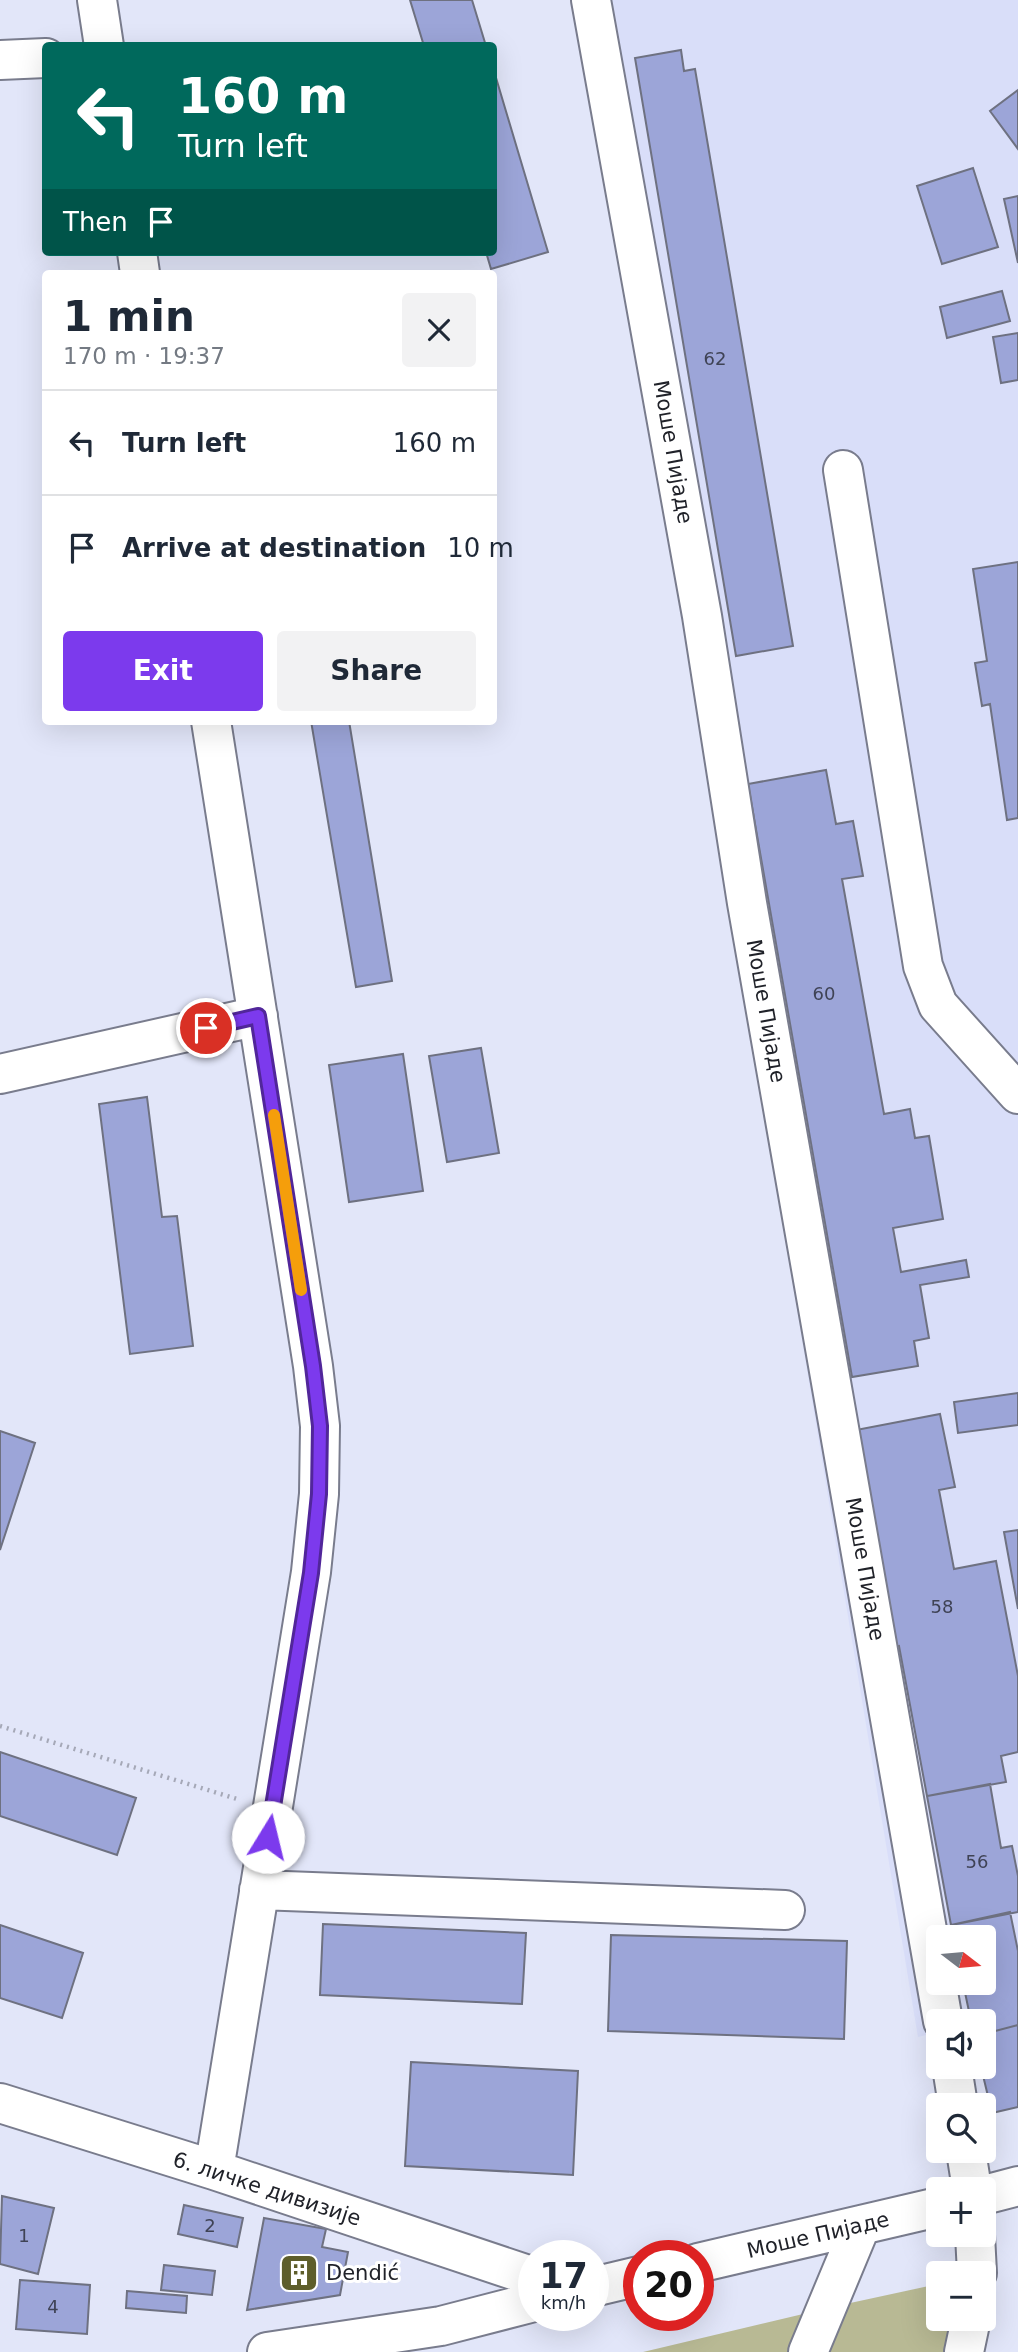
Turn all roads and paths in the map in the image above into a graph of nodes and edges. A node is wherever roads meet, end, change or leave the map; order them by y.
1 (97, 0) edge
2 (590, 0) edge
3 (103, 42) edge
4 (42, 58) edge
5 (0, 60) edge
6 (843, 470) dead end
7 (212, 725) edge
8 (258, 1016) junction
9 (0, 1074) edge
10 (1018, 1094) edge
11 (0, 1726) edge
12 (272, 1810) junction
13 (259, 1890) junction
14 (785, 1910) dead end
15 (941, 2009) edge
16 (0, 2102) edge
17 (214, 2171) junction
18 (1018, 2186) edge
19 (996, 2192) edge
20 (926, 2210) edge
21 (861, 2225) junction
22 (714, 2259) edge
23 (518, 2272) edge
24 (518, 2308) edge
25 (968, 2331) edge
26 (440, 2339) edge
27 (267, 2352) edge
28 (808, 2352) edge
29 (964, 2352) edge

1 - 3 street
2 - 15 street, Моше Пијаде
4 - 5 street
6 - 10 street
7 - 8 street
8 - 9 street
8 - 12 street
11 - 12 path
12 - 13 street
13 - 14 street
13 - 17 street
16 - 17 street, 6. личке дивизије
17 - 23 street, 6. личке дивизије
18 - 19 street
20 - 21 street, Моше Пијаде
21 - 22 street, Моше Пијаде
21 - 28 street
24 - 26 street
25 - 29 street
26 - 27 street

